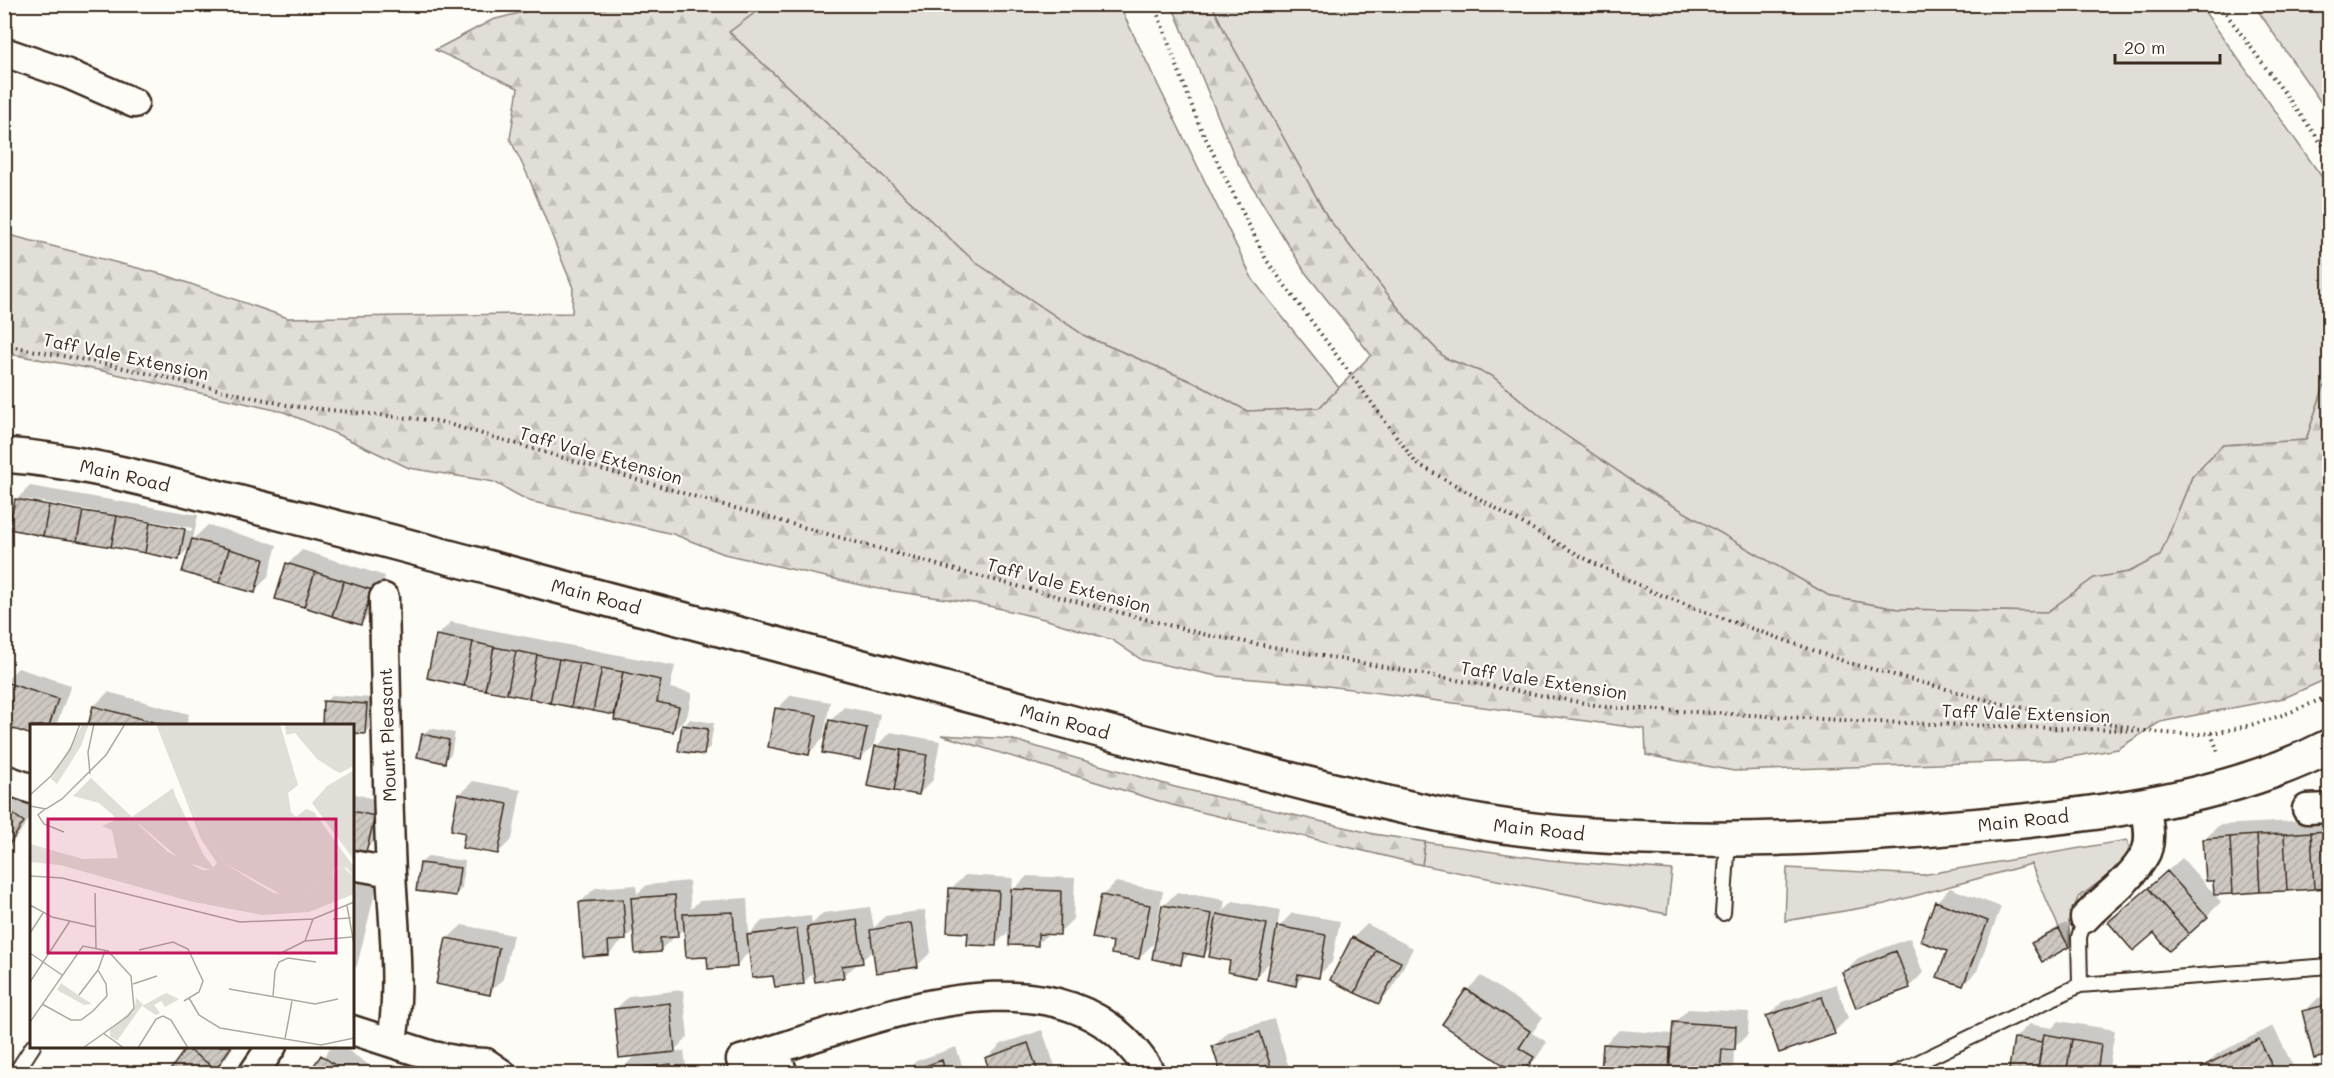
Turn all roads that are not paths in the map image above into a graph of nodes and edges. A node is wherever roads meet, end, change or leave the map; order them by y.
1 (4, 52) edge
2 (134, 103) dead end
3 (4, 455) edge
4 (384, 598) dead end
5 (2330, 746) edge
6 (4, 779) edge
7 (30, 788) edge
8 (2145, 805) junction
9 (1728, 840) junction
10 (354, 865) edge
11 (391, 872) junction
12 (1723, 913) dead end
13 (2085, 918) joint
14 (2330, 966) edge
15 (2080, 985) junction
16 (354, 1031) edge
17 (392, 1042) junction
18 (32, 1048) edge
19 (271, 1048) edge
20 (741, 1060) dead end
21 (779, 1062) edge
22 (466, 1068) edge
23 (15, 1074) edge
24 (253, 1074) edge
25 (502, 1074) edge
26 (1151, 1074) edge
27 (1894, 1074) edge

1 - 2 street
3 - 9 main road, Main Road
4 - 11 street, Mount Pleasant
5 - 8 main road, Main Road
6 - 7 street
8 - 9 main road, Main Road
8 - 13 street
9 - 12 lane
10 - 11 street
11 - 17 street, Mount Pleasant
13 - 15 lane
14 - 15 lane
15 - 27 lane
16 - 17 street
17 - 22 street
18 - 23 lane
19 - 24 street
20 - 21 street
21 - 26 street
22 - 25 street

